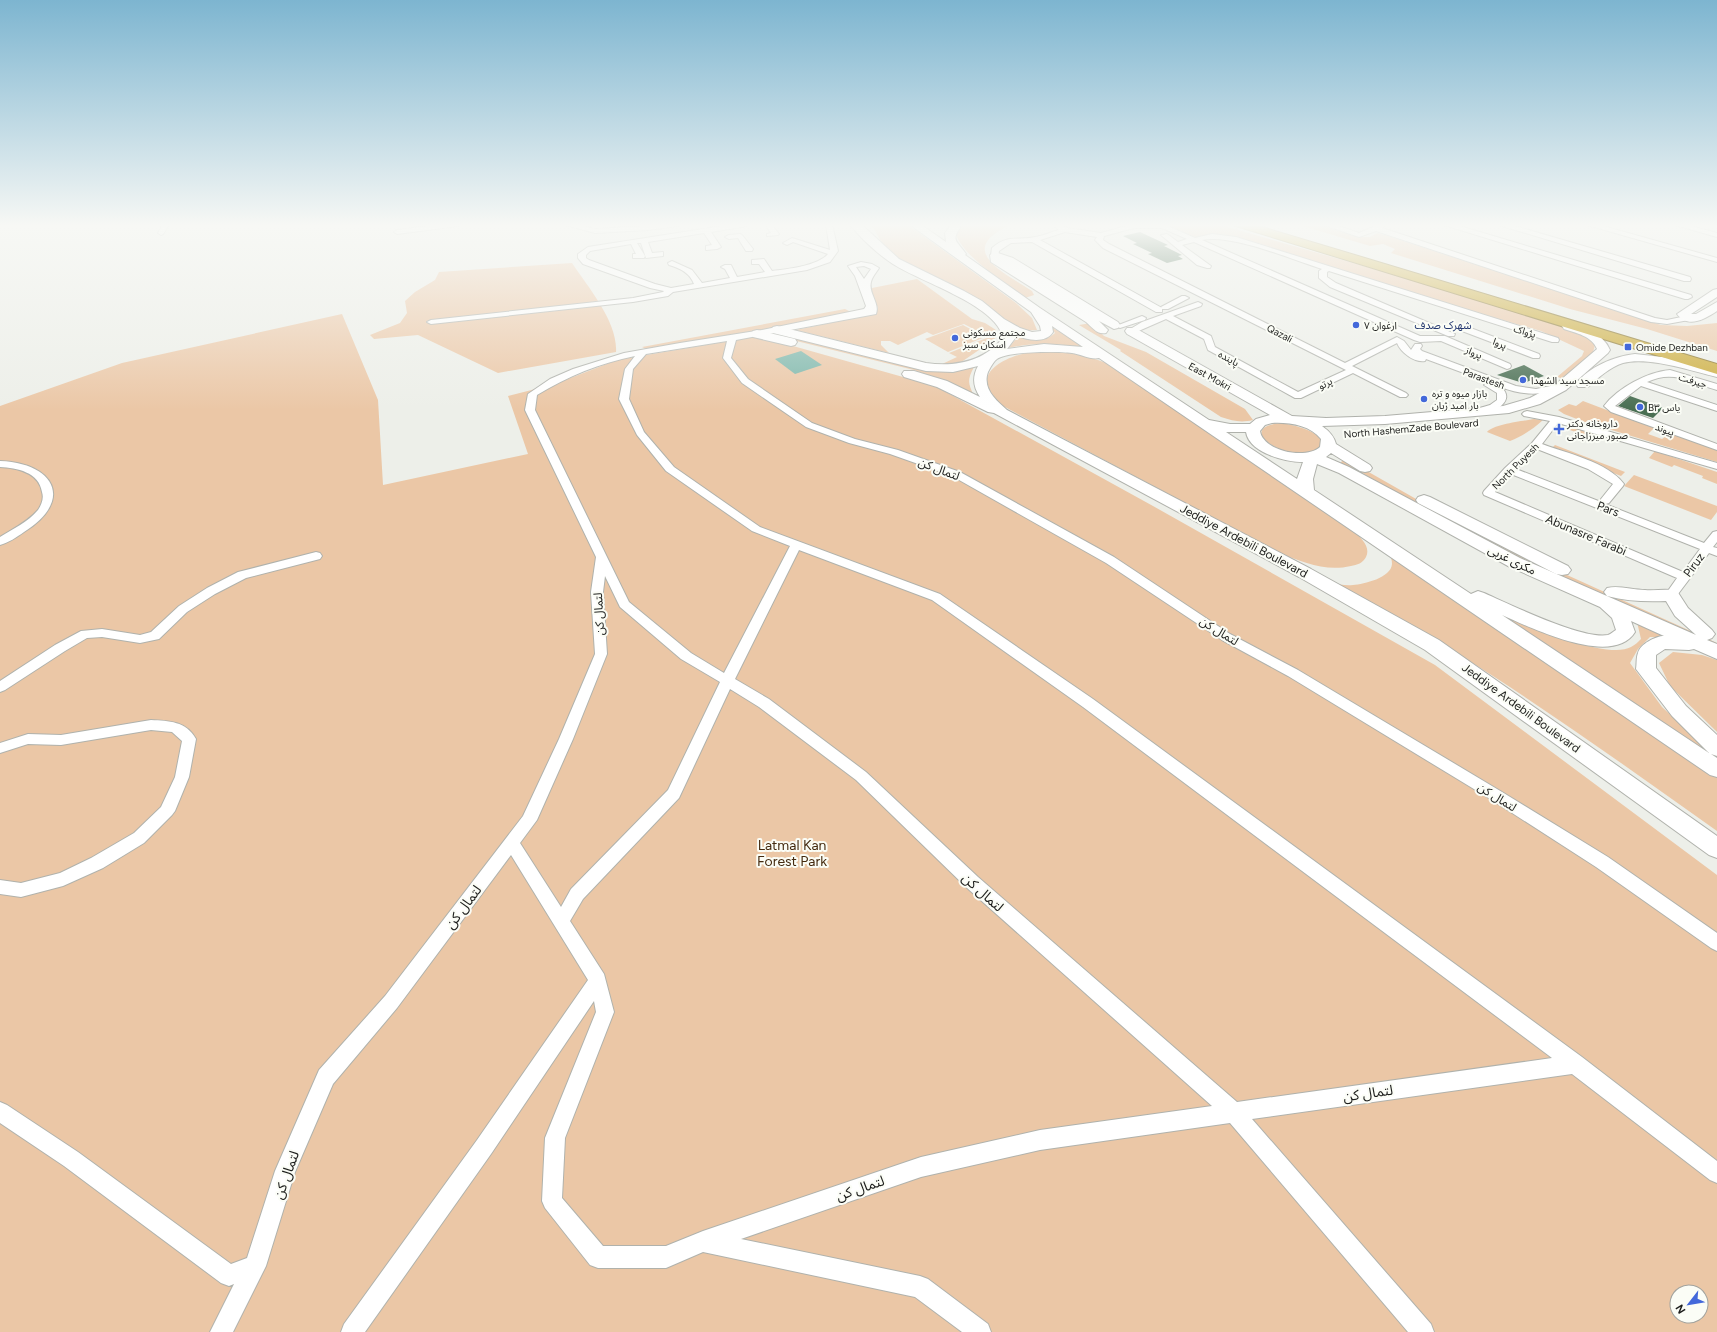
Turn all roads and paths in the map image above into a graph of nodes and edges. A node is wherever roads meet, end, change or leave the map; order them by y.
1 (654, 286) edge
2 (698, 286) edge
3 (863, 286) edge
4 (866, 286) edge
5 (946, 286) edge
6 (1002, 286) edge
7 (1036, 286) edge
8 (1051, 286) edge
9 (1115, 286) edge
10 (1186, 286) edge
11 (1301, 286) edge
12 (1336, 286) edge
13 (1384, 286) edge
14 (1451, 286) edge
15 (1466, 286) edge
16 (1551, 286) edge
17 (1652, 286) edge
18 (671, 290) junction
19 (1198, 292) junction
20 (1717, 292) edge
21 (1187, 297) junction
22 (1688, 297) dead end
23 (1205, 301) junction
24 (1717, 306) edge
25 (1512, 307) junction
26 (1036, 310) junction
27 (1162, 313) junction
28 (1686, 318) junction
29 (1489, 320) junction
30 (431, 322) dead end
31 (1001, 322) junction
32 (1385, 324) junction
33 (1465, 329) junction
34 (779, 330) junction
35 (1120, 331) junction
36 (757, 334) junction
37 (1451, 334) junction
38 (732, 338) junction
39 (1442, 338) junction
40 (1399, 340) junction
41 (1555, 340) dead end
42 (1419, 342) junction
43 (1380, 350) junction
44 (1604, 350) junction
45 (1406, 351) junction
46 (642, 353) junction
47 (992, 356) junction
48 (1536, 356) dead end
49 (1717, 358) edge
50 (1624, 359) junction
51 (1507, 366) dead end
52 (1349, 368) junction
53 (1717, 369) edge
54 (1717, 373) edge
55 (1131, 374) junction
56 (1641, 383) junction
57 (1561, 387) junction
58 (1717, 388) edge
59 (1403, 395) dead end
60 (1298, 396) joint
61 (1717, 408) edge
62 (1002, 413) junction
63 (1474, 413) junction
64 (1550, 415) junction
65 (1289, 420) junction
66 (1205, 423) junction
67 (1258, 424) junction
68 (1335, 439) junction
69 (1536, 446) junction
70 (1717, 447) edge
71 (1312, 457) junction
72 (0, 464) edge
73 (1717, 466) edge
74 (1508, 470) junction
75 (1488, 493) joint
76 (1307, 494) junction
77 (1605, 501) dead end
78 (1717, 534) edge
79 (0, 542) edge
80 (796, 545) junction
81 (1712, 550) edge
82 (316, 556) dead end
83 (602, 557) junction
84 (1425, 573) junction
85 (1685, 577) junction
86 (1671, 595) junction
87 (1606, 596) junction
88 (1711, 637) edge
89 (1717, 653) edge
90 (727, 681) junction
91 (0, 687) edge
92 (0, 748) edge
93 (1717, 748) edge
94 (1717, 769) edge
95 (512, 843) junction
96 (1717, 848) edge
97 (0, 887) edge
98 (561, 922) junction
99 (1717, 944) edge
100 (598, 980) junction
101 (1575, 1064) junction
102 (0, 1112) edge
103 (1233, 1112) junction
104 (1717, 1173) edge
105 (703, 1241) junction
106 (255, 1266) junction
107 (221, 1332) edge
108 (352, 1332) edge
109 (980, 1332) edge
110 (1423, 1332) edge

1 - 18 street
2 - 18 street
3 - 34 street
4 - 34 street
5 - 31 street
6 - 26 street
7 - 35 street
8 - 35 street, East Mokri
9 - 27 street, پاینده
10 - 19 street, Qazali
11 - 32 street
12 - 37 street
13 - 29 street, پژواک
14 - 25 highway
15 - 49 highway
16 - 28 street
17 - 22 street
18 - 30 street
19 - 21 street
19 - 23 street, Qazali
20 - 28 street
21 - 23 street
21 - 27 street
23 - 27 street
23 - 52 street, Qazali
24 - 28 street
25 - 44 street
25 - 53 highway
26 - 31 street
26 - 55 street
27 - 35 street
27 - 35 street
27 - 60 street, پاینده
29 - 33 street
29 - 41 street, پژواک
31 - 47 street, Jeddiye Ardebili Boulevard
32 - 40 street
32 - 42 street
33 - 37 street
33 - 48 street, پروا
34 - 36 street, لتمال کن
34 - 47 street
35 - 65 street, East Mokri
35 - 67 street, East Mokri
36 - 38 street, لتمال کن
36 - 62 street
37 - 39 street
38 - 46 street, لتمال کن
38 - 99 street, لتمال کن
39 - 42 street
39 - 51 street, پرواز
40 - 42 street
40 - 43 street, پرتو
40 - 45 street
42 - 57 street, Parastesh
43 - 45 street
43 - 52 street, پرتو
44 - 50 street
44 - 57 street, North HashemZade Boulevard
45 - 63 street, Parastesh
46 - 80 street
46 - 83 street, لتمال کن
47 - 55 street
47 - 62 street, Jeddiye Ardebili Boulevard
50 - 54 street, North HashemZade Boulevard
50 - 64 street, North HashemZade Boulevard
52 - 59 street, Qazali
52 - 60 street, پرتو
55 - 66 street
56 - 58 street, جيرفت
56 - 61 street
56 - 70 street, پیوند
57 - 63 street, North HashemZade Boulevard
62 - 96 street, Jeddiye Ardebili Boulevard
63 - 65 street, North HashemZade Boulevard
64 - 68 street, North HashemZade Boulevard
64 - 69 street, North Puyesh
64 - 73 street
65 - 67 street
65 - 68 street, مکری غربی
66 - 67 street
66 - 76 street
67 - 71 street
68 - 71 street
68 - 87 street, مکری غربی
69 - 74 street, North Puyesh
69 - 77 street
71 - 76 street
71 - 87 street, مکری غربی
72 - 79 street
74 - 75 street, North Puyesh
74 - 81 street, Pars
75 - 85 street, Abunasre Farabi
76 - 84 street
78 - 81 street, Piruz
80 - 90 street
80 - 101 street
81 - 85 street, Piruz
82 - 91 street
83 - 90 street, لتمال کن
83 - 95 street, لتمال کن
84 - 87 street
84 - 94 street
85 - 86 street, Piruz
86 - 87 street
86 - 88 street
87 - 88 street, مکری غربی
87 - 89 street, مکری غربی
89 - 93 street
90 - 98 street
90 - 103 street, لتمال کن
92 - 97 street
95 - 98 street, لتمال کن
95 - 106 street, لتمال کن
98 - 100 street, لتمال کن
100 - 105 street, لتمال کن
100 - 108 street
101 - 103 street, لتمال کن
101 - 104 street
102 - 106 street
103 - 105 street, لتمال کن
103 - 110 street, لتمال کن
105 - 109 street
106 - 107 street, لتمال کن

